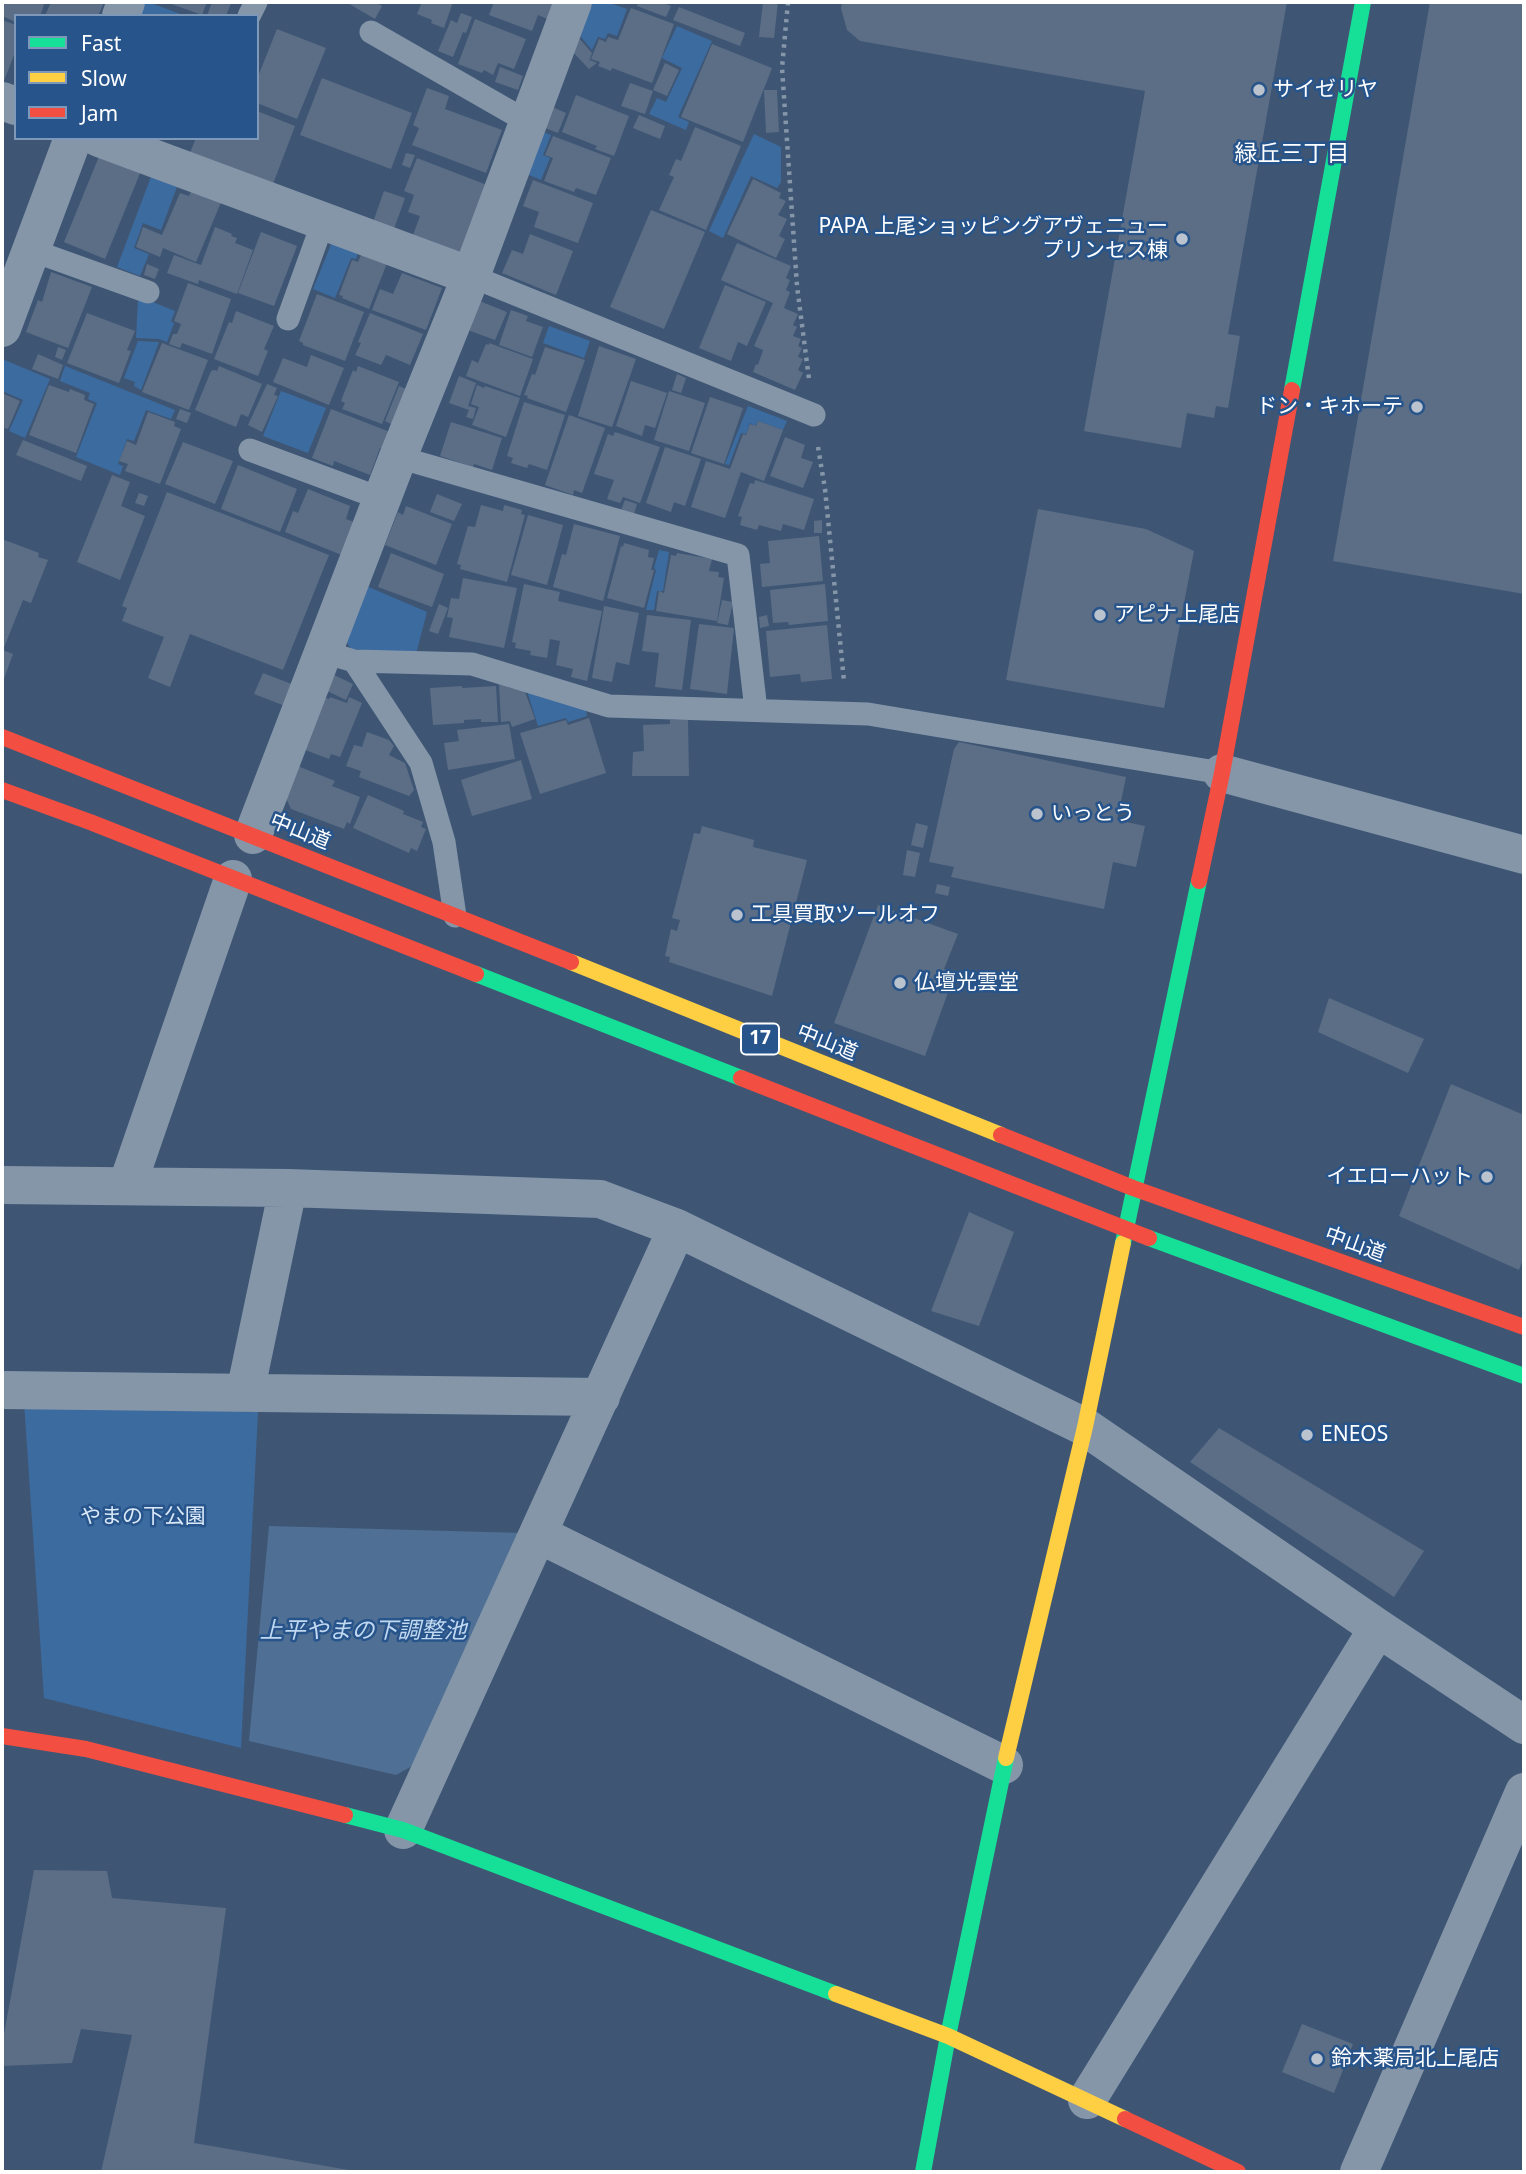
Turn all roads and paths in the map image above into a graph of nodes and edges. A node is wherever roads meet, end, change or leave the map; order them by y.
1 (573, 2) edge
2 (789, 2) edge
3 (1363, 2) edge
4 (371, 32) dead end
5 (528, 122) junction
6 (72, 140) edge
7 (104, 140) edge
8 (323, 222) junction
9 (32, 250) junction
10 (471, 276) junction
11 (148, 292) dead end
12 (288, 319) dead end
13 (2, 328) edge
14 (814, 415) junction
15 (250, 450) dead end
16 (398, 457) junction
17 (382, 499) junction
18 (339, 657) junction
19 (756, 710) junction
20 (847, 713) junction
21 (2, 737) edge
22 (1222, 773) junction
23 (2, 790) edge
24 (253, 835) junction
25 (1524, 855) edge
26 (233, 879) junction
27 (455, 916) junction
28 (2, 1185) edge
29 (127, 1186) junction
30 (288, 1188) junction
31 (1133, 1188) junction
32 (677, 1228) junction
33 (1127, 1230) junction
34 (1524, 1327) edge
35 (1524, 1376) edge
36 (2, 1390) edge
37 (245, 1393) junction
38 (600, 1397) junction
39 (1085, 1427) junction
40 (538, 1534) junction
41 (1378, 1628) junction
42 (1524, 1725) edge
43 (2, 1736) edge
44 (1004, 1765) junction
45 (1524, 1792) edge
46 (403, 1830) junction
47 (948, 2036) junction
48 (1087, 2100) junction
49 (1229, 2170) edge
50 (923, 2172) edge
51 (1359, 2172) edge

1 - 5 street
2 - 14 path
3 - 22 main road
4 - 5 lane
5 - 10 street
6 - 9 street
7 - 8 street
8 - 10 street
8 - 12 lane
9 - 11 lane
9 - 13 street
10 - 14 lane
10 - 16 street
14 - 20 path
15 - 17 lane
16 - 17 street
16 - 19 lane
17 - 18 street
18 - 19 lane
18 - 24 street
18 - 27 lane
19 - 20 lane
20 - 22 lane
21 - 24 main road, 中山道 / 17
22 - 25 street
22 - 31 main road
23 - 26 main road, 17
24 - 27 main road, 中山道 / 17
26 - 29 street
26 - 33 main road, 17
27 - 31 main road, 中山道 / 17
28 - 29 street
29 - 30 street
30 - 32 street
30 - 37 street
31 - 33 main road
31 - 34 main road, 中山道 / 17
32 - 38 street
32 - 39 street
33 - 35 main road, 17
33 - 39 main road
36 - 37 street
37 - 38 street
38 - 40 street
39 - 41 street
39 - 44 main road
40 - 44 street
40 - 46 street
41 - 42 street
41 - 48 street
43 - 46 main road
44 - 47 main road
45 - 51 street
46 - 47 main road
47 - 48 main road
47 - 50 main road
48 - 49 main road

